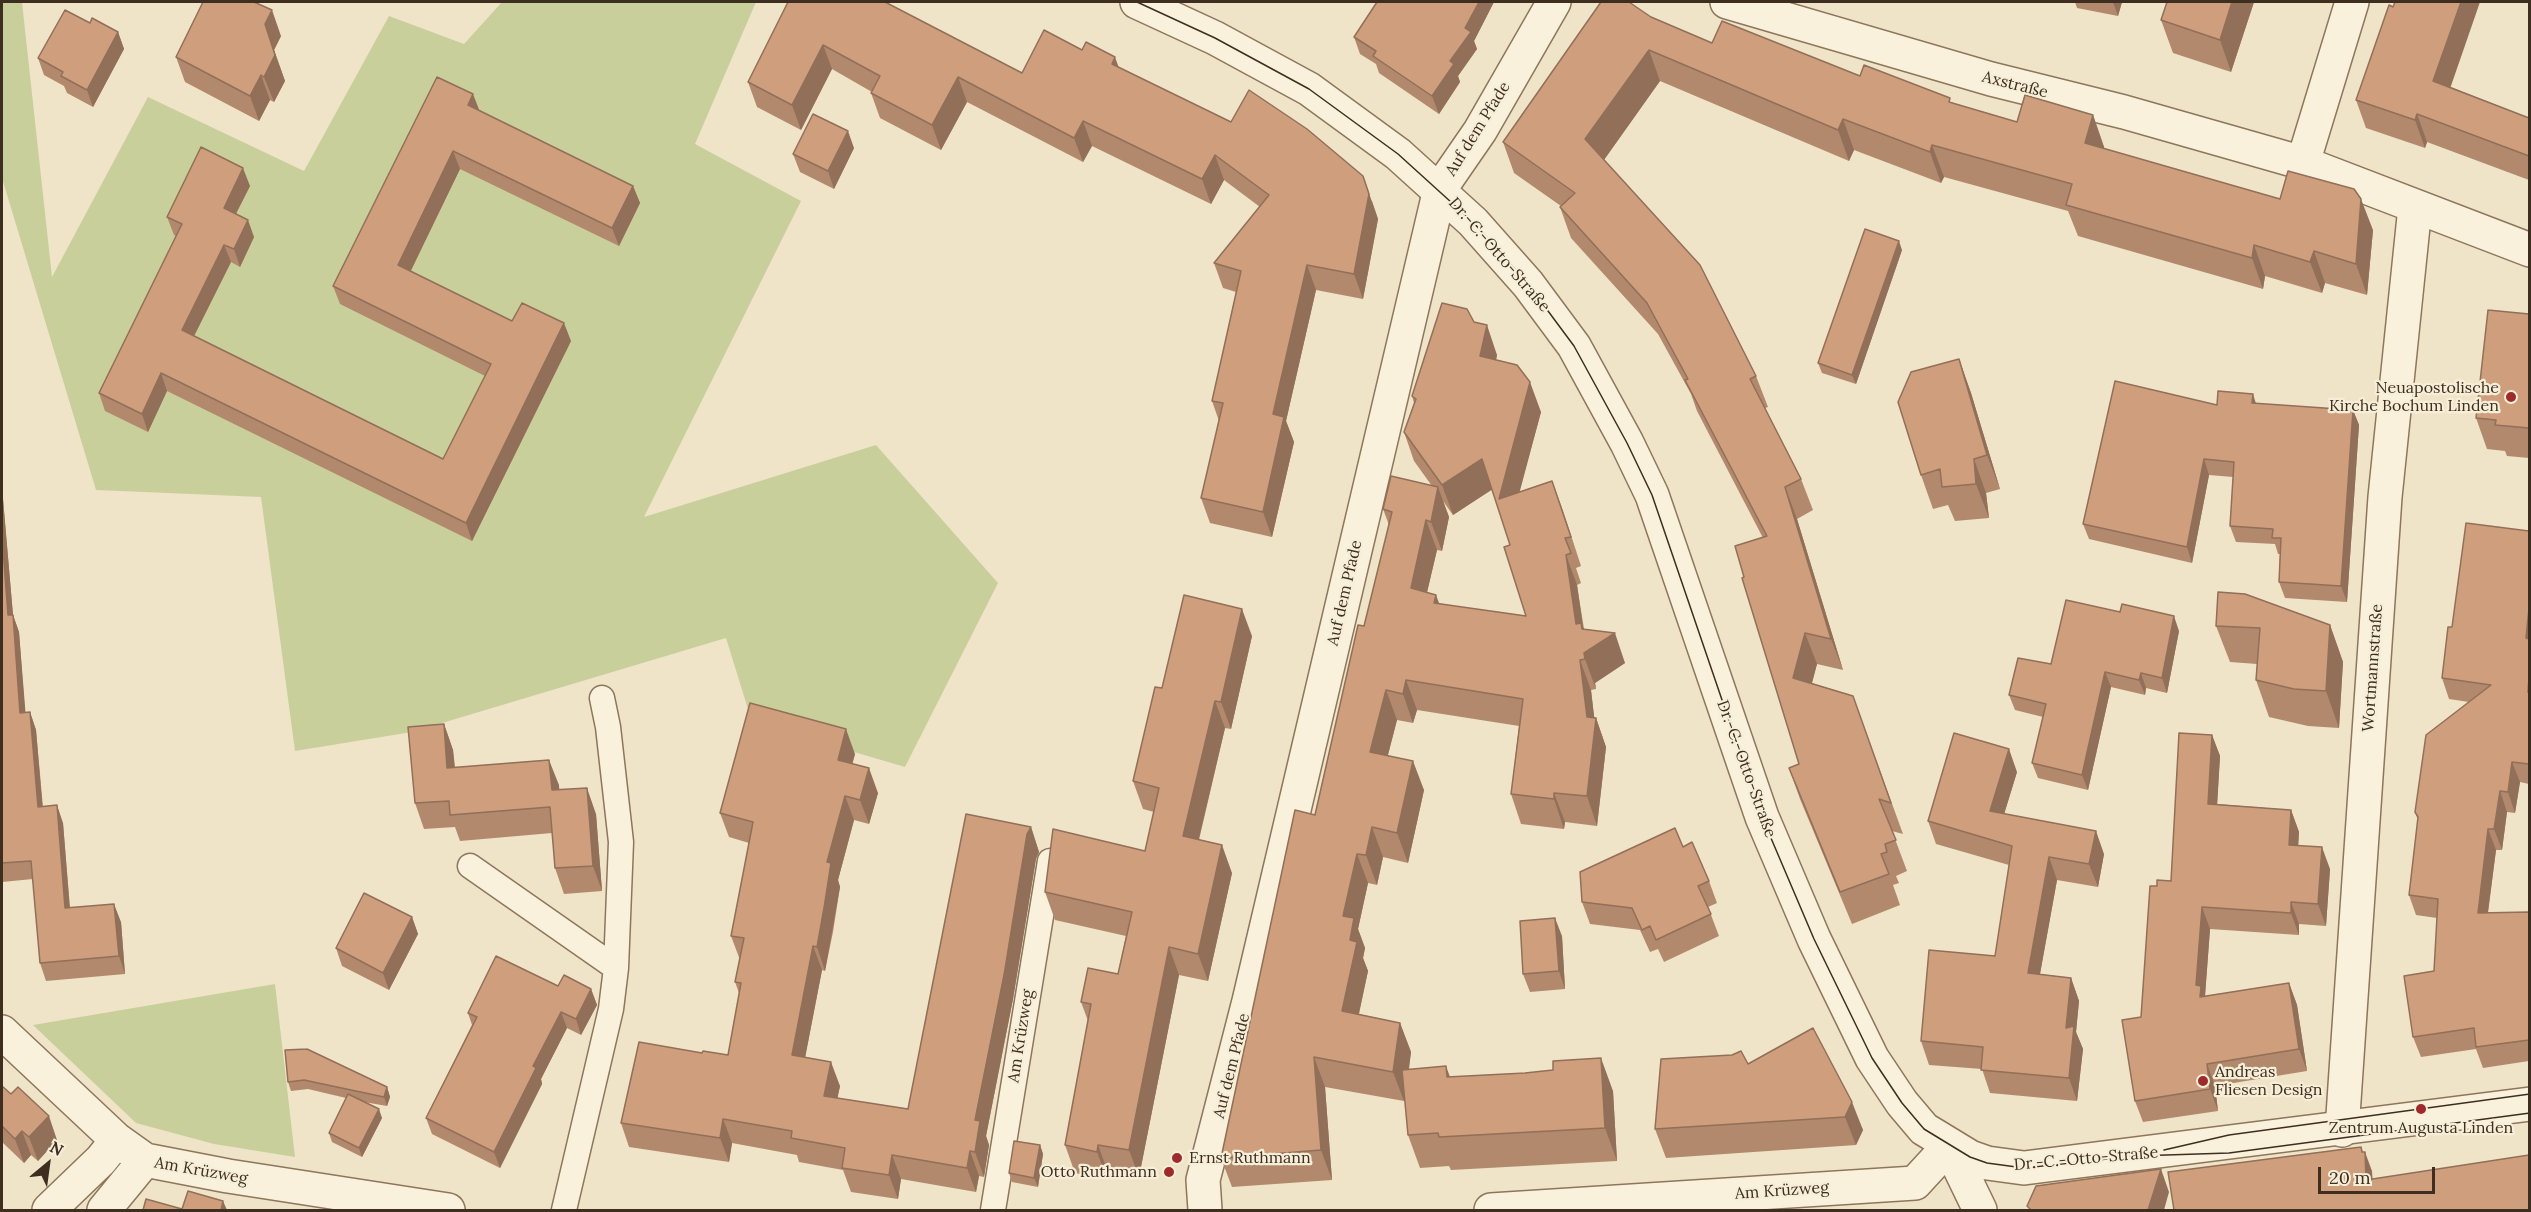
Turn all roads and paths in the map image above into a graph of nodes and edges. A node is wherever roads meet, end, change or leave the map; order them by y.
1 (1137, 2) edge
2 (1554, 2) edge
3 (1727, 2) edge
4 (2352, 2) edge
5 (2303, 163) junction
6 (1440, 189) junction
7 (2415, 207) junction
8 (2529, 250) edge
9 (602, 698) dead end
10 (1050, 861) edge
11 (470, 866) dead end
12 (616, 968) junction
13 (2, 1032) edge
14 (2529, 1104) edge
15 (2342, 1130) junction
16 (117, 1140) junction
17 (1949, 1146) junction
18 (145, 1160) junction
19 (49, 1210) edge
20 (104, 1210) edge
21 (448, 1210) edge
22 (564, 1210) edge
23 (993, 1210) edge
24 (1205, 1210) edge
25 (1491, 1210) edge
26 (1980, 1210) edge

1 - 6 street, Dr.-C.-Otto-Straße
2 - 6 street, Auf dem Pfade
3 - 5 street, Axstraße
4 - 5 street
5 - 7 street, Axstraße
6 - 17 street, Dr.-C.-Otto-Straße
6 - 24 street, Auf dem Pfade
7 - 8 street, Axstraße
7 - 15 street, Wortmannstraße
9 - 12 lane
10 - 23 lane, Am Krüzweg
11 - 12 lane
12 - 22 lane
13 - 16 street, Am Krüzweg
14 - 15 street, Dr.-C.-Otto-Straße
15 - 17 street, Dr.-C.-Otto-Straße
16 - 18 street, Am Krüzweg
16 - 19 street
17 - 25 street, Am Krüzweg
17 - 26 street
18 - 20 street
18 - 21 street, Am Krüzweg

